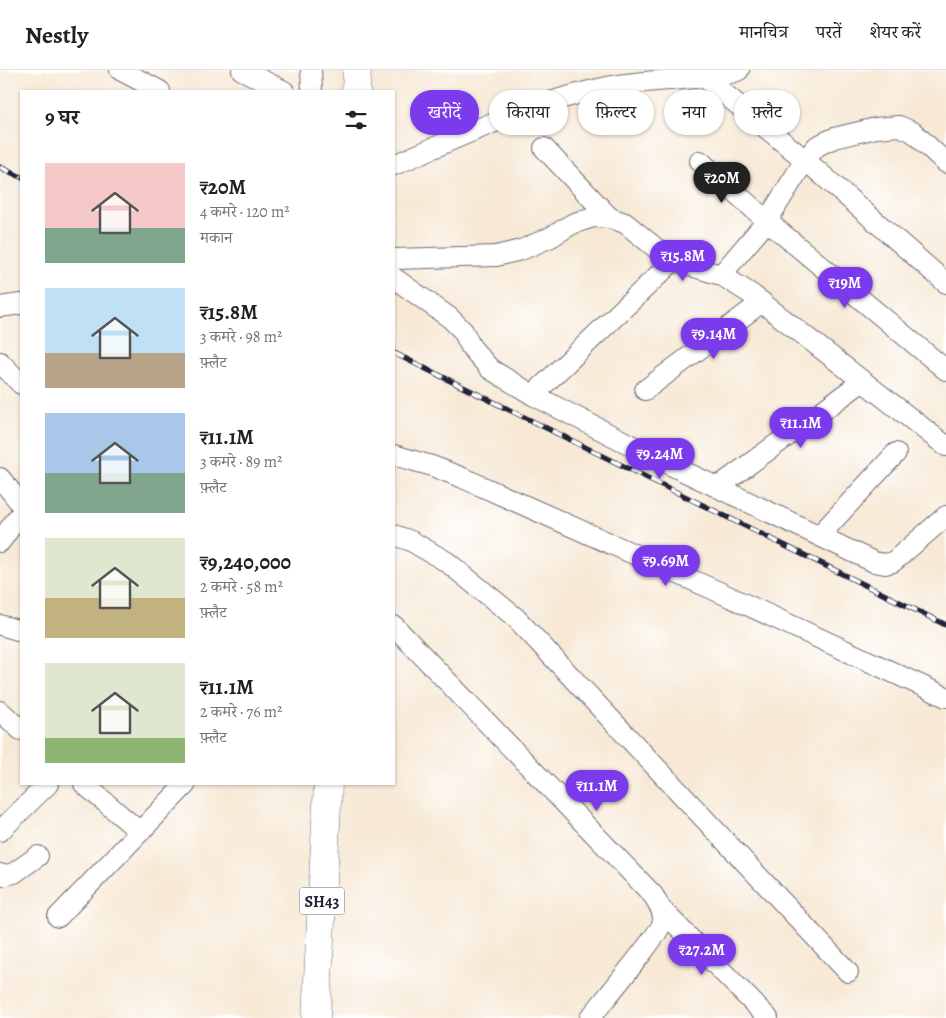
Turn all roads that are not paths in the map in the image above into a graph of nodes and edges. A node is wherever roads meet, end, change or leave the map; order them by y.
1 (120, 70) edge
2 (311, 70) edge
3 (357, 70) edge
4 (739, 70) edge
5 (245, 71) edge
6 (704, 77) junction
7 (158, 90) edge
8 (282, 90) edge
9 (312, 90) edge
10 (356, 90) edge
11 (544, 148) dead end
12 (805, 160) junction
13 (700, 161) dead end
14 (946, 163) edge
15 (395, 165) edge
16 (610, 218) junction
17 (767, 221) junction
18 (395, 259) edge
19 (674, 260) junction
20 (721, 275) junction
21 (395, 279) edge
22 (946, 283) edge
23 (762, 302) junction
24 (20, 304) edge
25 (0, 307) edge
26 (0, 362) edge
27 (946, 370) edge
28 (863, 381) junction
29 (20, 383) edge
30 (646, 390) dead end
31 (532, 395) junction
32 (946, 446) edge
33 (896, 453) dead end
34 (395, 455) edge
35 (0, 478) edge
36 (718, 488) junction
37 (20, 503) edge
38 (20, 514) edge
39 (946, 516) edge
40 (395, 535) edge
41 (819, 536) junction
42 (0, 542) edge
43 (0, 625) edge
44 (395, 627) edge
45 (20, 631) edge
46 (946, 697) edge
47 (0, 711) edge
48 (20, 729) edge
49 (47, 785) edge
50 (85, 785) edge
51 (185, 785) edge
52 (328, 785) edge
53 (0, 831) edge
54 (140, 832) junction
55 (38, 856) dead end
56 (0, 874) edge
57 (662, 910) junction
58 (58, 917) dead end
59 (848, 972) dead end
60 (316, 1018) edge
61 (590, 1018) edge
62 (768, 1018) edge

1 - 7 street
2 - 9 street
3 - 10 main road
4 - 6 street
5 - 8 street
6 - 12 street
6 - 15 street
11 - 16 street
12 - 14 street
12 - 17 street
12 - 22 street
13 - 17 street
16 - 18 street
16 - 19 street
17 - 20 street
17 - 27 street
19 - 20 street
19 - 31 street
20 - 23 street
21 - 31 street
23 - 28 street
23 - 30 street
24 - 25 street
26 - 29 street
28 - 32 street
28 - 36 street
31 - 36 street
33 - 41 street
34 - 46 street
35 - 37 street
36 - 41 street
38 - 42 street
39 - 41 street
40 - 59 street
43 - 45 street
44 - 57 street
47 - 48 street
49 - 53 street
50 - 54 street
51 - 54 street
52 - 60 main road, SH43
54 - 58 street
55 - 56 street
57 - 61 street
57 - 62 street

